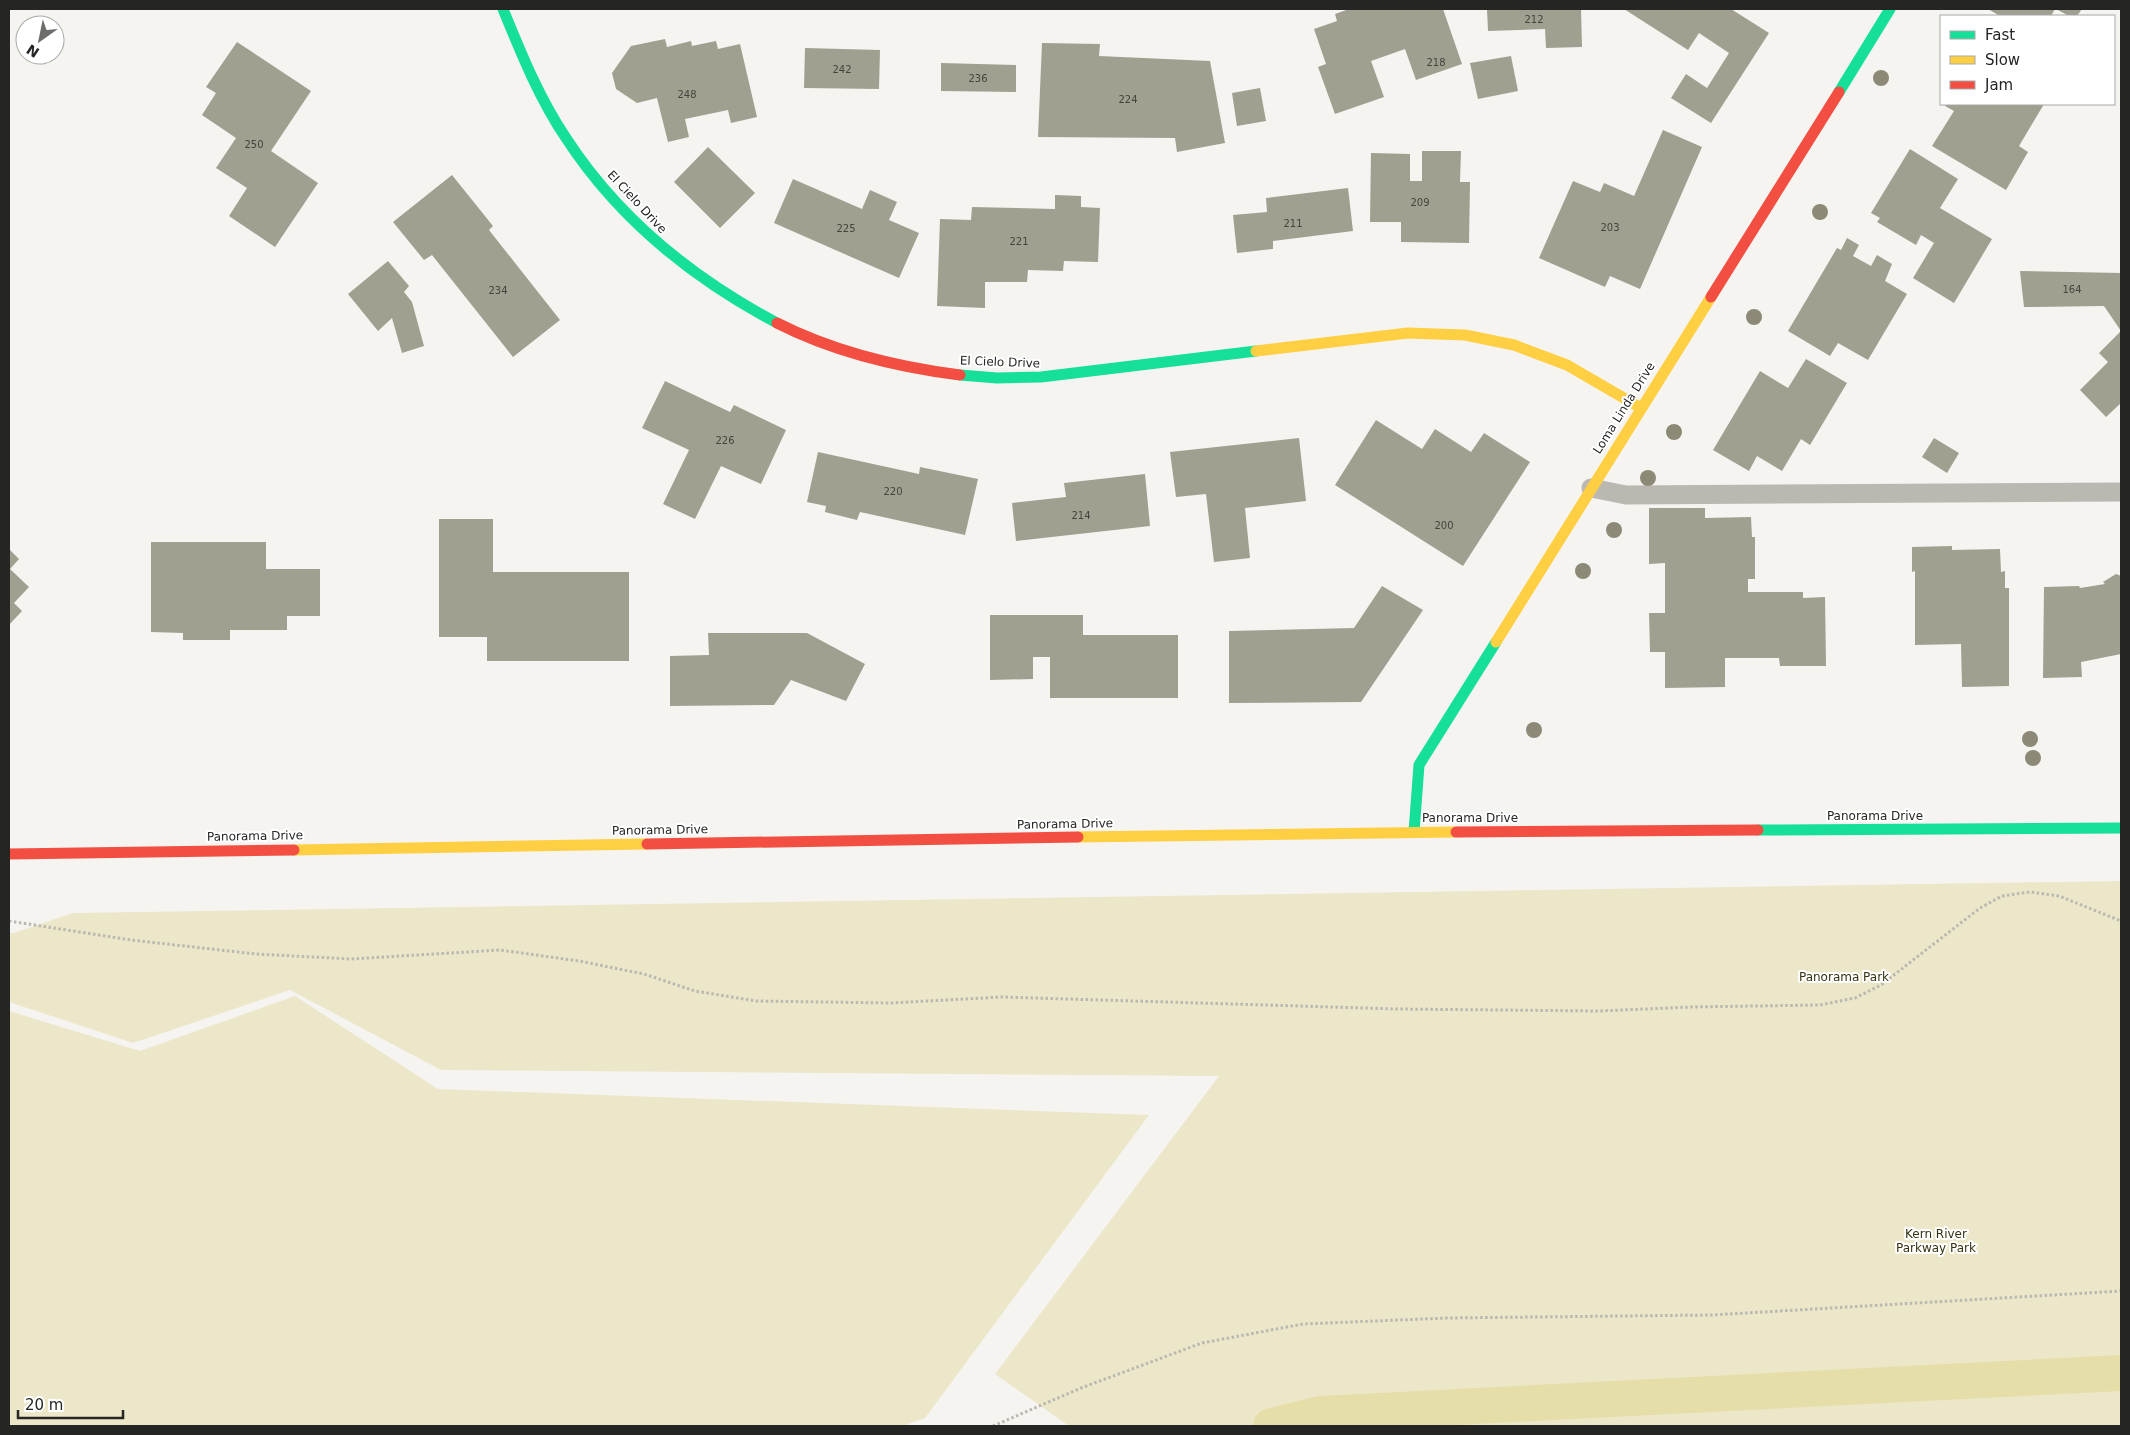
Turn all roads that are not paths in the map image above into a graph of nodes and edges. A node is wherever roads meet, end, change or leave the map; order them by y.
1 (503, 9) edge
2 (1890, 9) edge
3 (1640, 408) junction
4 (1591, 488) junction
5 (2121, 492) edge
6 (2121, 828) edge
7 (1414, 832) junction
8 (9, 854) edge

1 - 3 street, El Cielo Drive
2 - 3 street, Loma Linda Drive
3 - 4 street, Loma Linda Drive
4 - 5 lane
4 - 7 street, Loma Linda Drive
6 - 7 street, Panorama Drive
7 - 8 street, Panorama Drive

